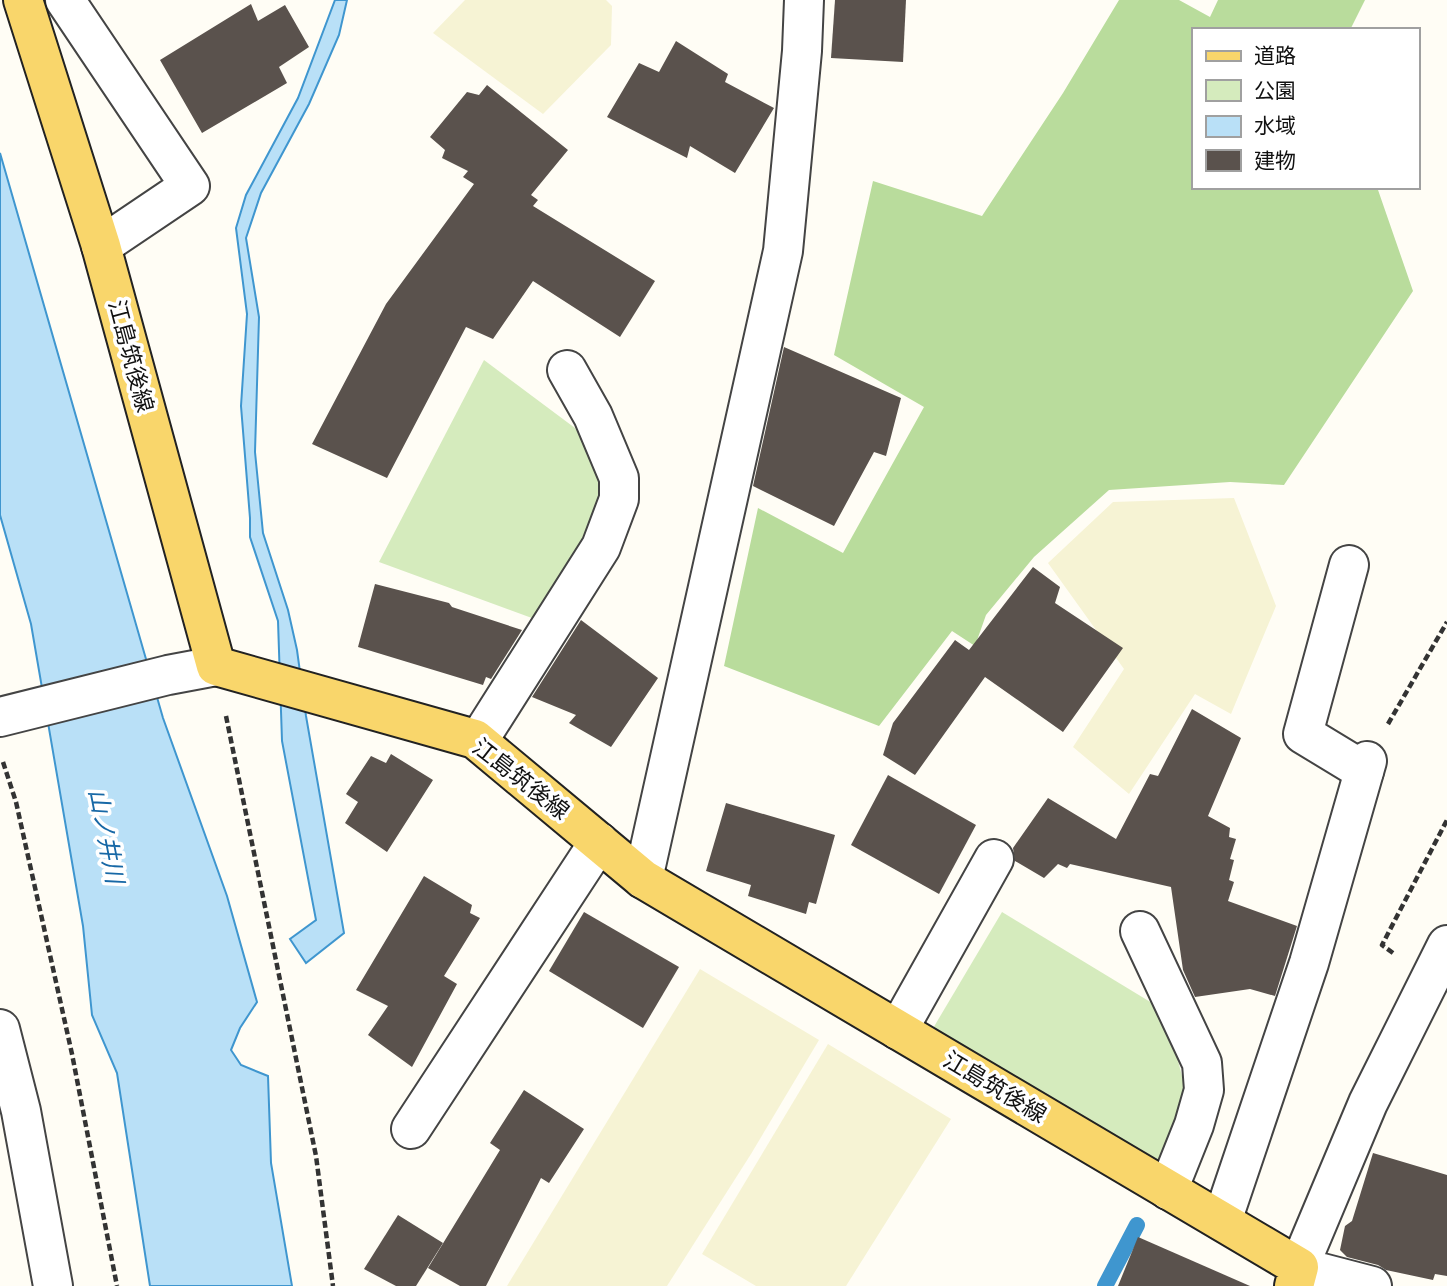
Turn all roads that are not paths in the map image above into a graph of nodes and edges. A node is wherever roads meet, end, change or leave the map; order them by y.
1 (23, 0) edge
2 (65, 0) edge
3 (804, 0) edge
4 (101, 246) junction
5 (567, 370) dead end
6 (1349, 565) dead end
7 (216, 666) junction
8 (8, 714) edge
9 (478, 741) junction
10 (599, 842) junction
11 (994, 859) dead end
12 (643, 879) junction
13 (1140, 931) dead end
14 (1447, 945) edge
15 (0, 1029) edge
16 (898, 1030) junction
17 (411, 1129) dead end
18 (1168, 1189) junction
19 (1222, 1221) junction
20 (1296, 1277) edge
21 (53, 1286) edge
22 (1372, 1286) edge

1 - 4 main road, 江島筑後線
2 - 4 street
3 - 12 street
4 - 7 main road, 江島筑後線
5 - 9 street
6 - 19 street
7 - 8 street
7 - 9 main road, 江島筑後線
9 - 10 main road, 江島筑後線
10 - 12 main road, 江島筑後線
10 - 17 street
11 - 16 street
12 - 16 main road, 江島筑後線
13 - 18 street
14 - 20 street
15 - 21 street
16 - 18 main road, 江島筑後線
18 - 19 main road, 江島筑後線
19 - 20 main road, 江島筑後線
20 - 22 street

